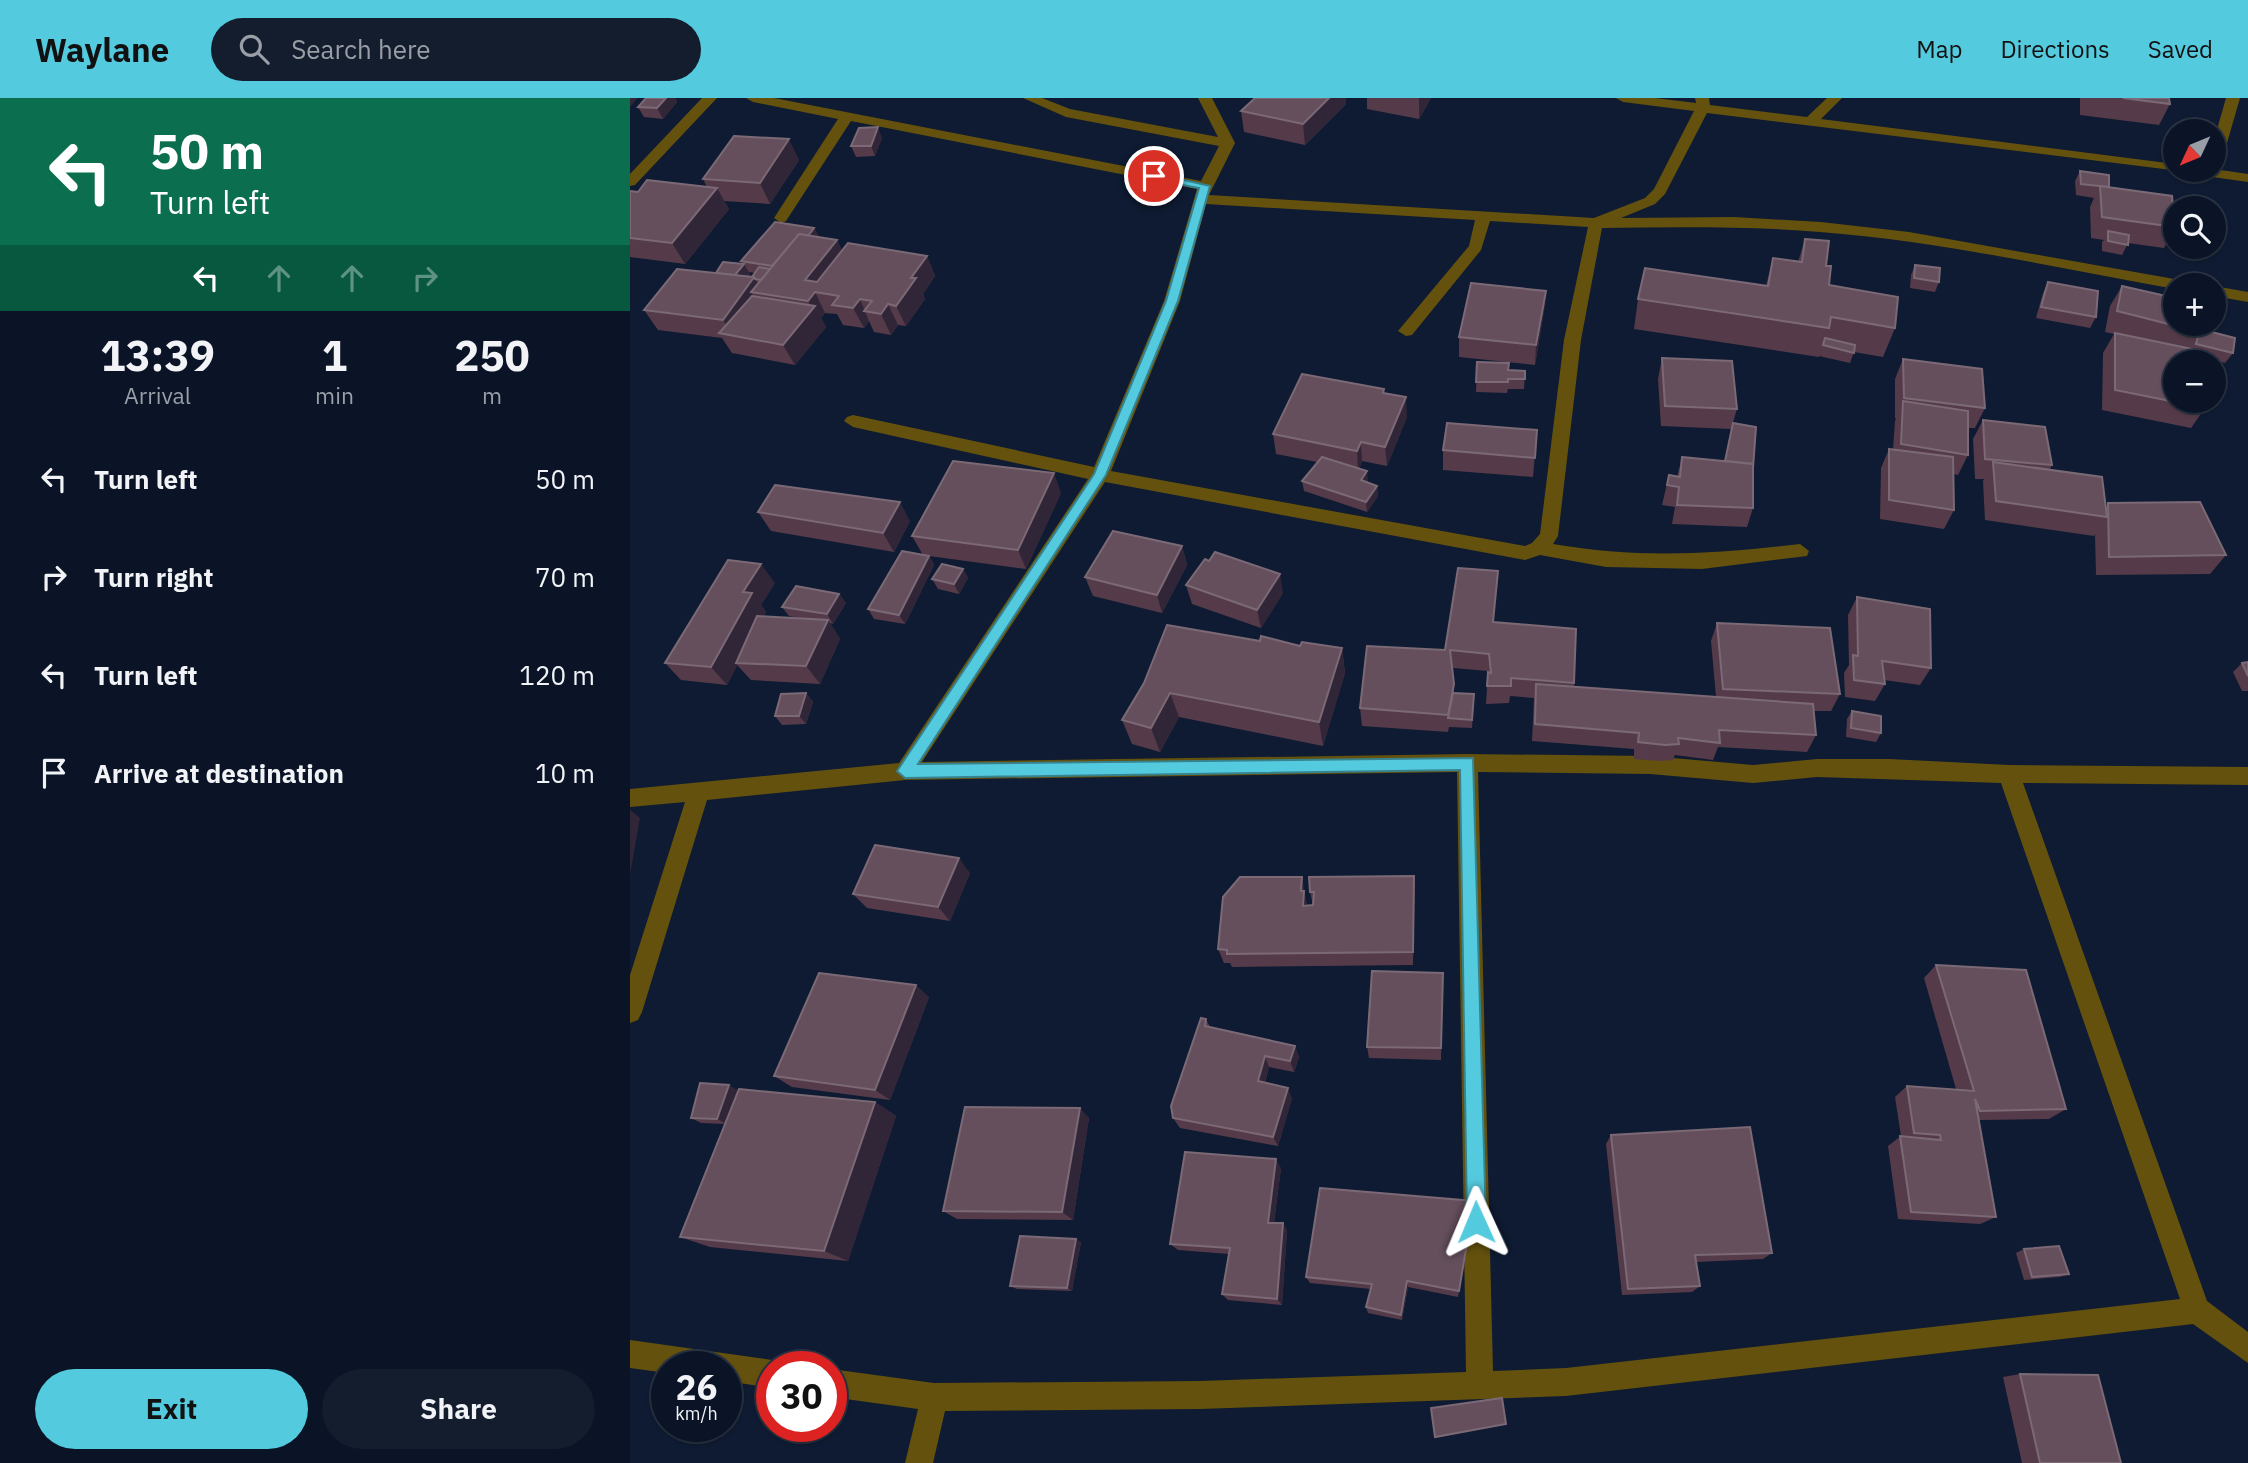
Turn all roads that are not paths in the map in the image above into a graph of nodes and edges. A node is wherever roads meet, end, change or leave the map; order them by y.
1 (710, 98) edge
2 (753, 98) edge
3 (1030, 98) edge
4 (1205, 98) edge
5 (1623, 98) edge
6 (1835, 98) edge
7 (2233, 98) edge
8 (1702, 102) edge
9 (847, 116) junction
10 (1811, 121) junction
11 (2226, 122) edge
12 (1228, 143) junction
13 (2163, 166) edge
14 (2226, 172) edge
15 (2248, 178) edge
16 (630, 182) edge
17 (1202, 192) junction
18 (1484, 215) junction
19 (780, 218) dead end
20 (1596, 223) junction
21 (2163, 282) edge
22 (2226, 293) edge
23 (2248, 297) edge
24 (1406, 331) dead end
25 (853, 421) dead end
26 (1100, 475) junction
27 (1539, 548) junction
28 (1800, 551) dead end
29 (1468, 763) junction
30 (905, 771) junction
31 (2009, 774) junction
32 (2248, 776) edge
33 (699, 791) junction
34 (630, 798) edge
35 (630, 1012) edge
36 (2197, 1310) junction
37 (2248, 1349) edge
38 (630, 1354) edge
39 (651, 1357) edge
40 (847, 1384) edge
41 (1480, 1385) junction
42 (934, 1397) junction
43 (919, 1463) edge

1 - 16 street
2 - 9 street
3 - 12 street
4 - 12 street
5 - 8 street
6 - 10 street
7 - 11 street
8 - 10 street
8 - 20 street
9 - 17 street
9 - 19 street
10 - 13 street
12 - 17 street
14 - 15 street
17 - 18 street
17 - 26 street
18 - 20 street
18 - 24 street
20 - 21 street
20 - 27 street
22 - 23 street
25 - 26 street
26 - 27 street
26 - 30 street
27 - 28 street
29 - 30 street
29 - 31 street
29 - 41 street
30 - 33 street
31 - 32 street
31 - 36 street
33 - 34 street
33 - 35 street
36 - 37 street
36 - 41 street
38 - 39 street
40 - 42 street
41 - 42 street
42 - 43 street

